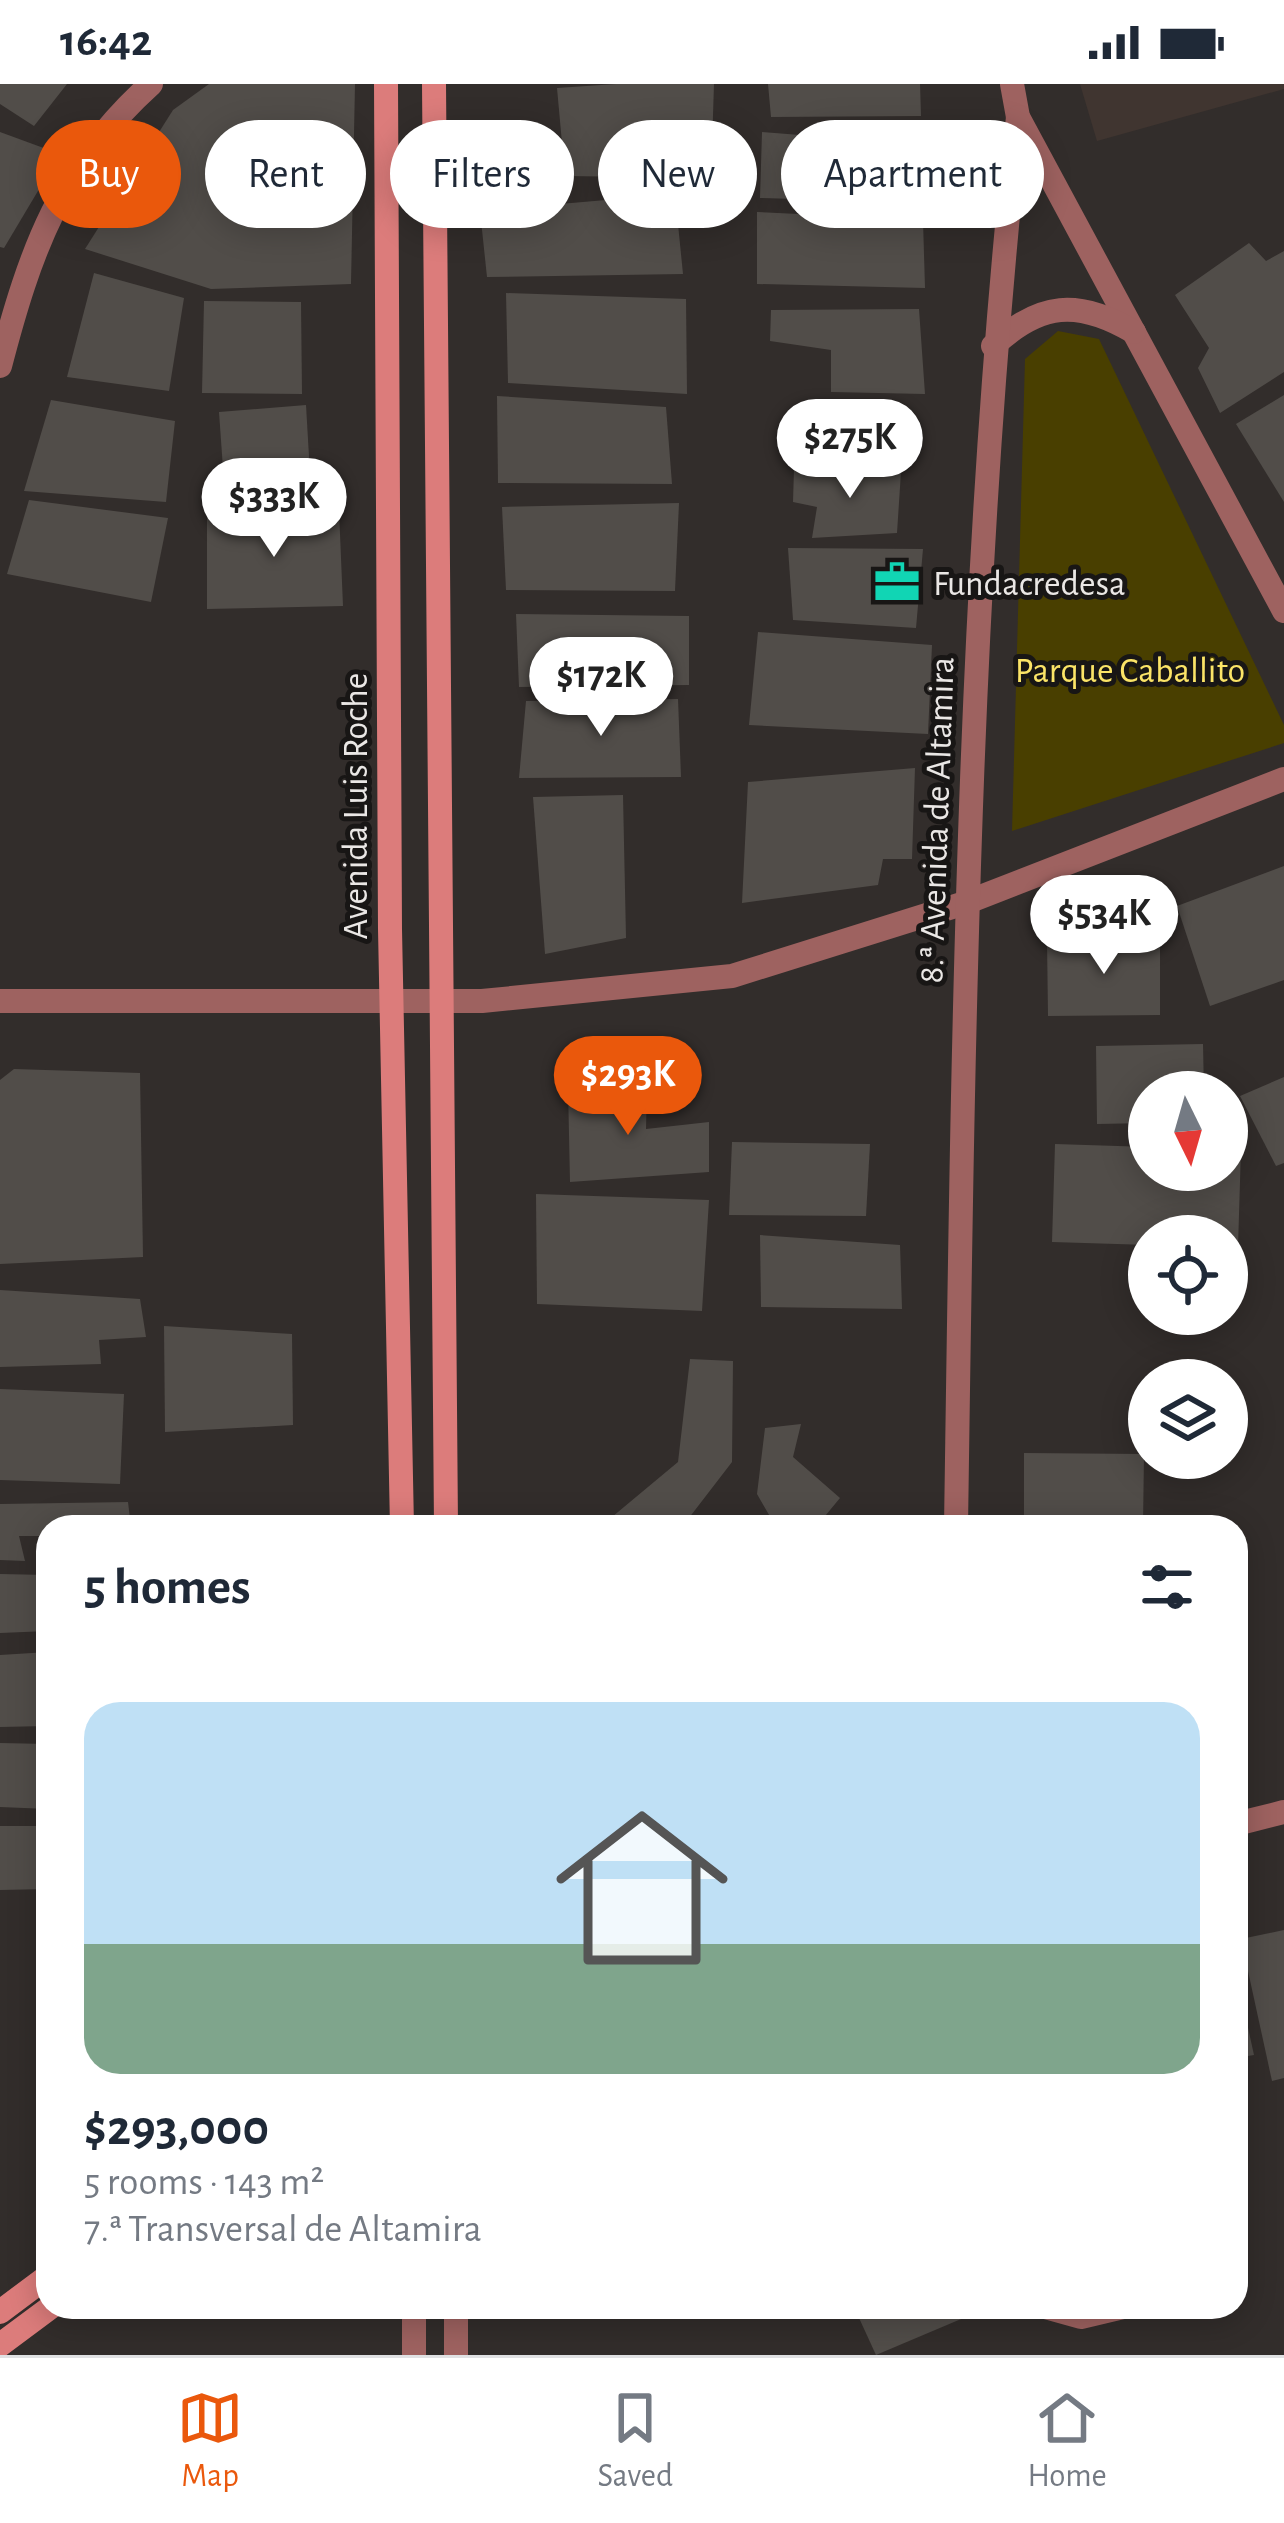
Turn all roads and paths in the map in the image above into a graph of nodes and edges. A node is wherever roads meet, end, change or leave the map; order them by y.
1 (151, 84) edge
2 (386, 84) edge
3 (434, 84) edge
4 (1012, 84) edge
5 (1018, 117) junction
6 (1134, 332) junction
7 (993, 346) junction
8 (0, 366) edge
9 (1284, 610) edge
10 (1284, 779) edge
11 (965, 903) junction
12 (393, 998) junction
13 (0, 1000) edge
14 (439, 1001) junction
15 (402, 1515) edge
16 (446, 1515) edge
17 (956, 1515) edge
18 (1284, 1812) edge
19 (1248, 1821) edge
20 (36, 2285) edge
21 (0, 2312) edge
22 (36, 2318) edge
23 (414, 2319) edge
24 (456, 2319) edge
25 (0, 2345) edge
26 (414, 2355) edge
27 (456, 2355) edge

1 - 8 street
2 - 12 main road, Avenida Luis Roche
3 - 14 main road
4 - 5 street
5 - 6 street
5 - 7 street, 8.ª Avenida de Altamira
6 - 7 street
6 - 9 street
7 - 11 street, 8.ª Avenida de Altamira
10 - 11 street
11 - 14 street
11 - 17 street, 8.ª Avenida de Altamira
12 - 13 street
12 - 14 street
12 - 15 main road, Avenida Luis Roche
14 - 16 main road
18 - 19 street
20 - 21 main road
22 - 25 main road
23 - 26 street
24 - 27 street

